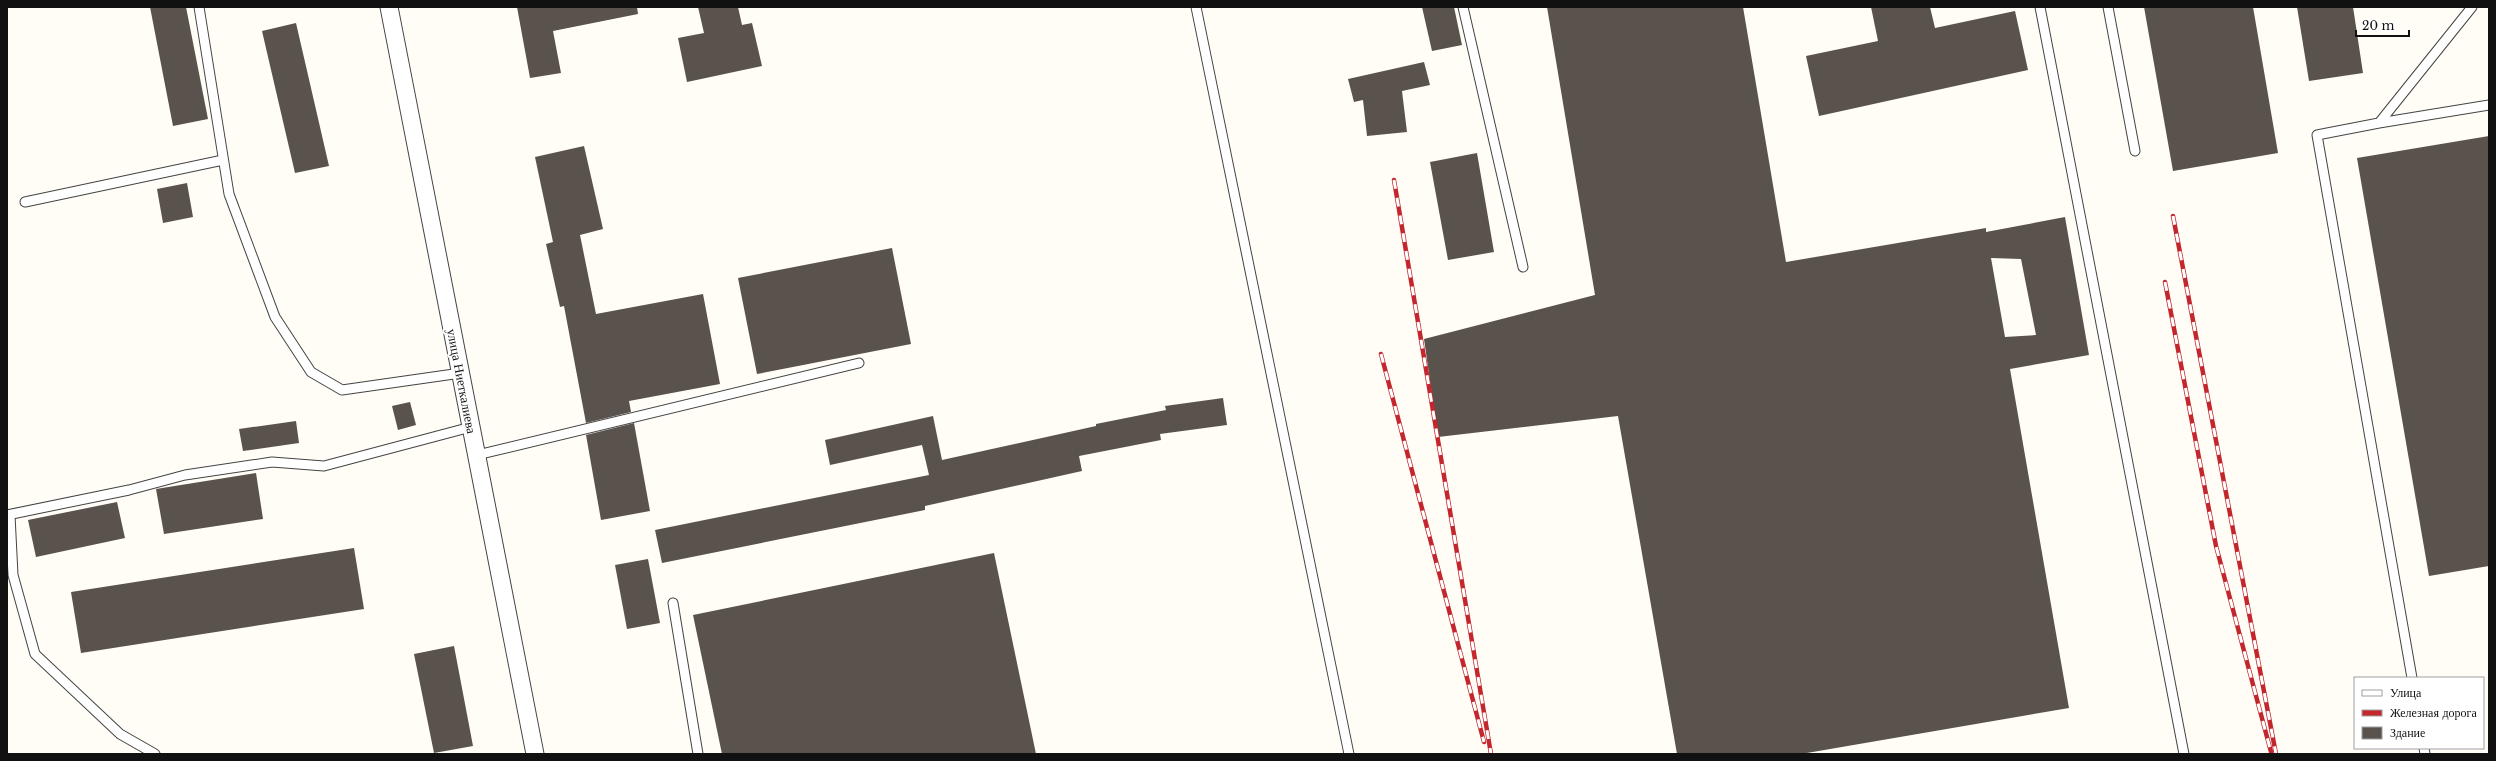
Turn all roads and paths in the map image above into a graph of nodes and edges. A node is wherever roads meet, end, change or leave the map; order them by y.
1 (199, 7) edge
2 (389, 7) edge
3 (1196, 7) edge
4 (1463, 7) edge
5 (2040, 7) edge
6 (2108, 7) edge
7 (2472, 7) edge
8 (2489, 105) edge
9 (2379, 123) junction
10 (2135, 151) dead end
11 (223, 160) junction
12 (25, 202) dead end
13 (1523, 267) dead end
14 (859, 363) dead end
15 (461, 373) junction
16 (471, 427) junction
17 (477, 455) junction
18 (8, 515) edge
19 (673, 603) dead end
20 (2412, 677) edge
21 (155, 754) edge
22 (535, 754) edge
23 (698, 754) edge
24 (1349, 754) edge
25 (2184, 754) edge

1 - 11 lane
2 - 15 street, улица Ниеткалиева
3 - 24 lane
4 - 13 lane
5 - 25 lane
6 - 10 lane
7 - 9 lane
8 - 9 lane
9 - 20 lane
11 - 12 lane
11 - 15 lane
14 - 17 lane
15 - 16 street, улица Ниеткалиева
16 - 17 street, улица Ниеткалиева
16 - 18 lane
17 - 22 street, улица Ниеткалиева
18 - 21 lane
19 - 23 lane

